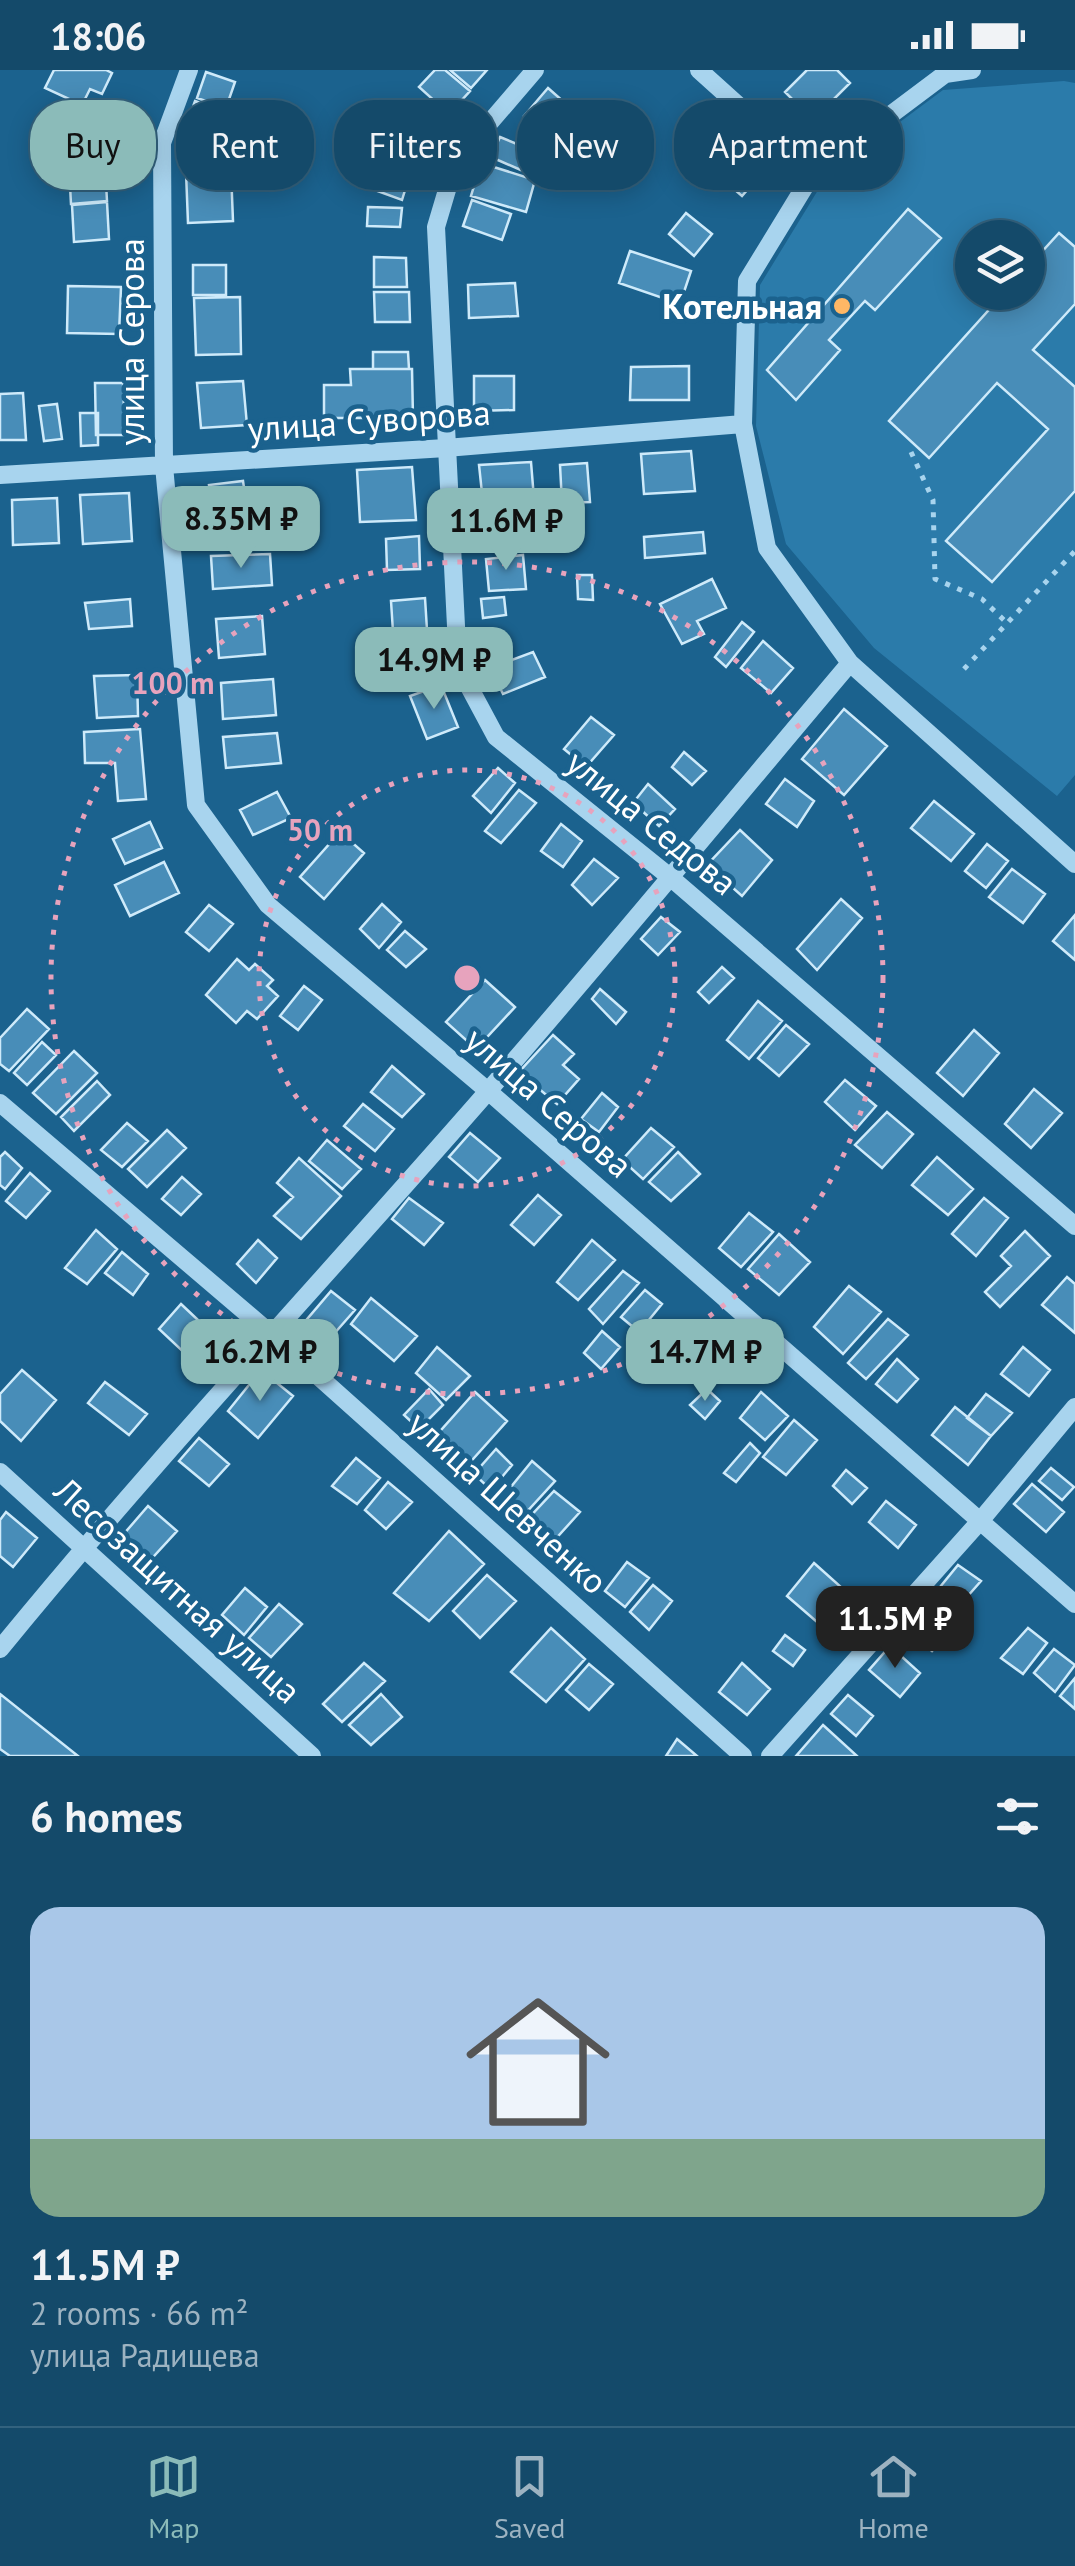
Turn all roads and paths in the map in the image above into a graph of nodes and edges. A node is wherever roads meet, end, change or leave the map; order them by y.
1 (189, 70) edge
2 (534, 70) edge
3 (698, 70) edge
4 (972, 70) edge
5 (731, 100) edge
6 (903, 105) edge
7 (803, 190) edge
8 (743, 424) junction
9 (446, 448) junction
10 (910, 452) dead end
11 (164, 466) junction
12 (0, 475) edge
13 (1075, 551) edge
14 (1008, 623) junction
15 (850, 662) junction
16 (964, 669) dead end
17 (1075, 864) edge
18 (670, 877) junction
19 (488, 1091) junction
20 (0, 1103) edge
21 (1075, 1226) edge
22 (270, 1333) junction
23 (1075, 1407) edge
24 (0, 1472) edge
25 (981, 1520) junction
26 (84, 1546) junction
27 (1075, 1604) edge
28 (0, 1649) edge
29 (312, 1756) edge
30 (743, 1756) edge
31 (770, 1756) edge

1 - 11 street, улица Серова
2 - 9 street, улица Седова
3 - 5 street
4 - 6 street
7 - 8 street
8 - 9 street, улица Суворова
8 - 15 street
9 - 11 street, улица Суворова
9 - 18 street, улица Седова
10 - 14 path
11 - 12 street, улица Суворова
11 - 19 street, улица Серова
13 - 14 path
14 - 16 path
15 - 17 street
15 - 18 street
18 - 19 street
18 - 21 street, улица Седова
19 - 22 street
19 - 25 street, улица Серова
20 - 22 street, улица Шевченко
22 - 26 street
22 - 30 street, улица Шевченко
23 - 25 street
24 - 26 street, Лесозащитная улица
25 - 27 street, улица Серова
25 - 31 street
26 - 28 street
26 - 29 street, Лесозащитная улица

